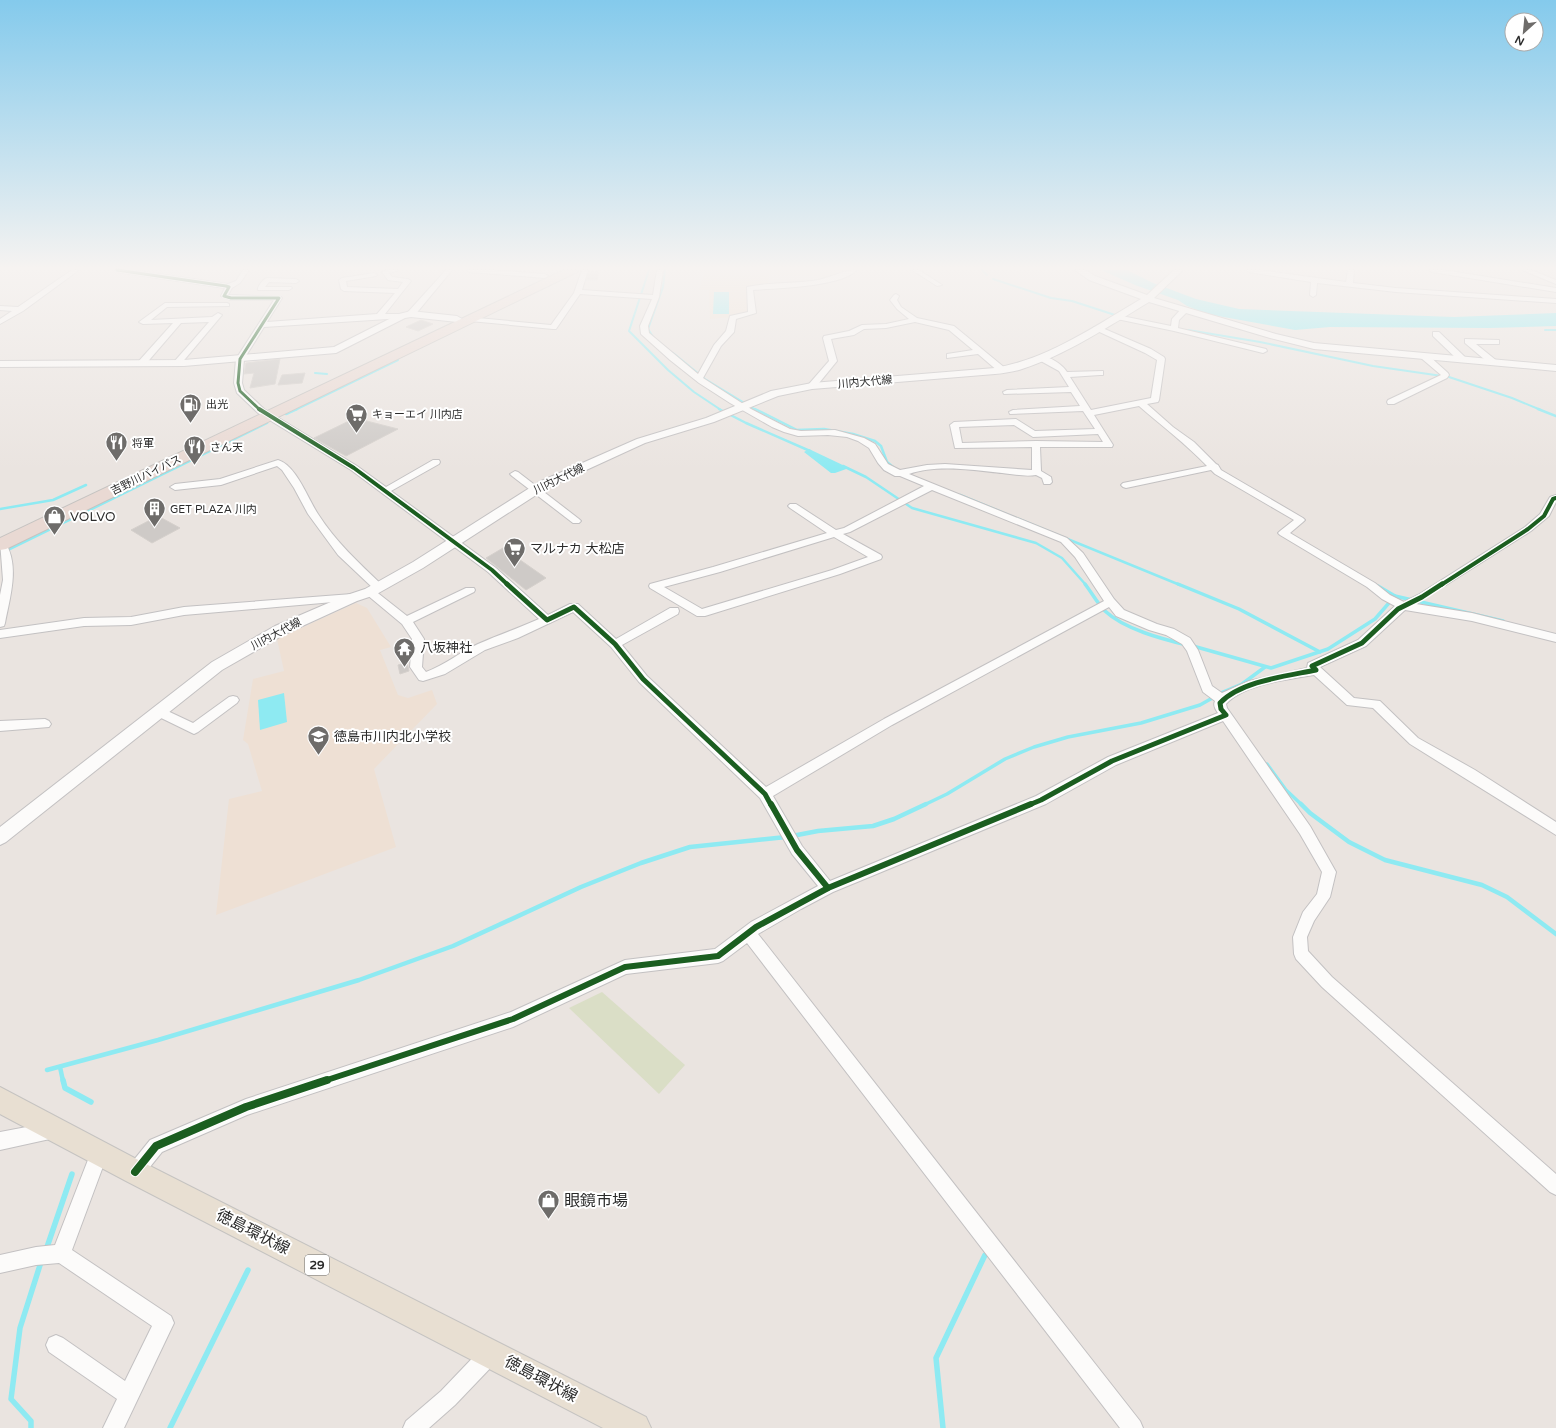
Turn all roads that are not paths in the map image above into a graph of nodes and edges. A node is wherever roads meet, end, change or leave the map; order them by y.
1 (165, 337) edge
2 (200, 337) edge
3 (253, 337) edge
4 (361, 337) edge
5 (426, 337) edge
6 (649, 337) edge
7 (726, 337) edge
8 (834, 337) edge
9 (962, 337) edge
10 (1083, 337) edge
11 (1115, 337) edge
12 (1205, 337) edge
13 (1276, 337) edge
14 (1439, 337) edge
15 (1496, 342) dead end
16 (980, 351) junction
17 (1263, 351) dead end
18 (950, 356) dead end
19 (1424, 356) junction
20 (1042, 358) junction
21 (240, 359) junction
22 (1463, 360) junction
23 (1494, 362) junction
24 (177, 363) junction
25 (0, 364) edge
26 (141, 364) junction
27 (1556, 368) edge
28 (1002, 370) junction
29 (1100, 374) dead end
30 (1065, 375) junction
31 (700, 377) junction
32 (812, 386) junction
33 (1074, 389) junction
34 (1007, 392) dead end
35 (1391, 402) dead end
36 (1142, 404) junction
37 (746, 406) junction
38 (1087, 411) junction
39 (1014, 412) dead end
40 (264, 413) junction
41 (1101, 431) junction
42 (1033, 434) junction
43 (1037, 444) junction
44 (436, 462) dead end
45 (1215, 467) junction
46 (902, 472) junction
47 (1037, 472) junction
48 (514, 474) dead end
49 (1047, 482) dead end
50 (1126, 485) dead end
51 (175, 486) dead end
52 (930, 487) junction
53 (535, 490) junction
54 (385, 491) junction
55 (1556, 498) edge
56 (792, 506) dead end
57 (576, 521) dead end
58 (835, 534) junction
59 (454, 542) junction
60 (3, 545) edge
61 (374, 589) junction
62 (470, 590) dead end
63 (352, 598) junction
64 (1408, 603) junction
65 (1105, 605) junction
66 (674, 611) dead end
67 (547, 620) junction
68 (406, 621) junction
69 (1, 633) edge
70 (1556, 638) edge
71 (615, 644) junction
72 (1316, 670) junction
73 (1217, 696) junction
74 (233, 700) dead end
75 (158, 712) junction
76 (1226, 715) junction
77 (45, 724) dead end
78 (0, 726) edge
79 (765, 794) junction
80 (1556, 829) edge
81 (0, 837) edge
82 (828, 888) junction
83 (748, 933) junction
84 (0, 1100) edge
85 (56, 1130) junction
86 (0, 1141) edge
87 (98, 1153) junction
88 (135, 1172) junction
89 (1556, 1186) edge
90 (60, 1254) junction
91 (0, 1264) edge
92 (56, 1345) dead end
93 (491, 1353) junction
94 (129, 1395) junction
95 (417, 1427) edge
96 (113, 1428) edge
97 (635, 1428) edge
98 (1133, 1428) edge

1 - 26 street
2 - 24 street
3 - 21 street
4 - 21 main road
5 - 40 highway, 吉野川バイパス
6 - 31 street
7 - 31 street
8 - 32 street
9 - 16 street
10 - 20 main road, 川内大代線
11 - 36 street
12 - 17 street
13 - 19 main road
14 - 22 street
15 - 23 street
16 - 18 street
16 - 28 street
19 - 22 main road
19 - 35 street
20 - 28 main road, 川内大代線
20 - 30 street
21 - 24 main road
21 - 40 street
22 - 23 main road
23 - 27 main road
24 - 26 main road
25 - 26 main road
28 - 32 main road, 川内大代線
29 - 30 street
30 - 33 street
31 - 37 street
32 - 37 main road, 川内大代線
33 - 34 street
33 - 38 street
36 - 38 street
36 - 45 street
37 - 46 street
37 - 53 main road, 川内大代線
38 - 39 street
38 - 41 street
40 - 54 street
40 - 60 highway, 吉野川バイパス
41 - 42 street
41 - 43 street
42 - 43 street
42 - 43 street
43 - 47 street
44 - 54 street
45 - 50 street
45 - 64 street
46 - 47 street
46 - 52 street
47 - 49 street
48 - 53 street
51 - 61 street
52 - 58 street
52 - 65 street
53 - 57 street
53 - 59 main road, 川内大代線
54 - 59 street
55 - 64 street
56 - 58 street
58 - 58 street
59 - 61 main road, 川内大代線
59 - 67 street
60 - 69 street
61 - 63 main road, 川内大代線
61 - 68 street
62 - 68 street
63 - 69 street
63 - 75 main road, 川内大代線
64 - 70 street
64 - 72 street
65 - 73 street
65 - 79 street
66 - 71 street
67 - 68 street
67 - 71 street
71 - 79 street
72 - 73 street
72 - 80 street
73 - 76 street
74 - 75 street
75 - 81 main road, 川内大代線
76 - 82 street
76 - 89 street
77 - 78 street
79 - 82 street
82 - 83 street
83 - 88 street
83 - 98 street
84 - 85 main road, 徳島環状線 / 29
85 - 86 street
85 - 87 main road, 徳島環状線 / 29
87 - 88 main road, 徳島環状線 / 29
87 - 90 street
88 - 93 main road, 徳島環状線 / 29
90 - 91 street
90 - 94 street
92 - 94 street
93 - 95 street
93 - 97 main road, 徳島環状線 / 29
94 - 96 street

